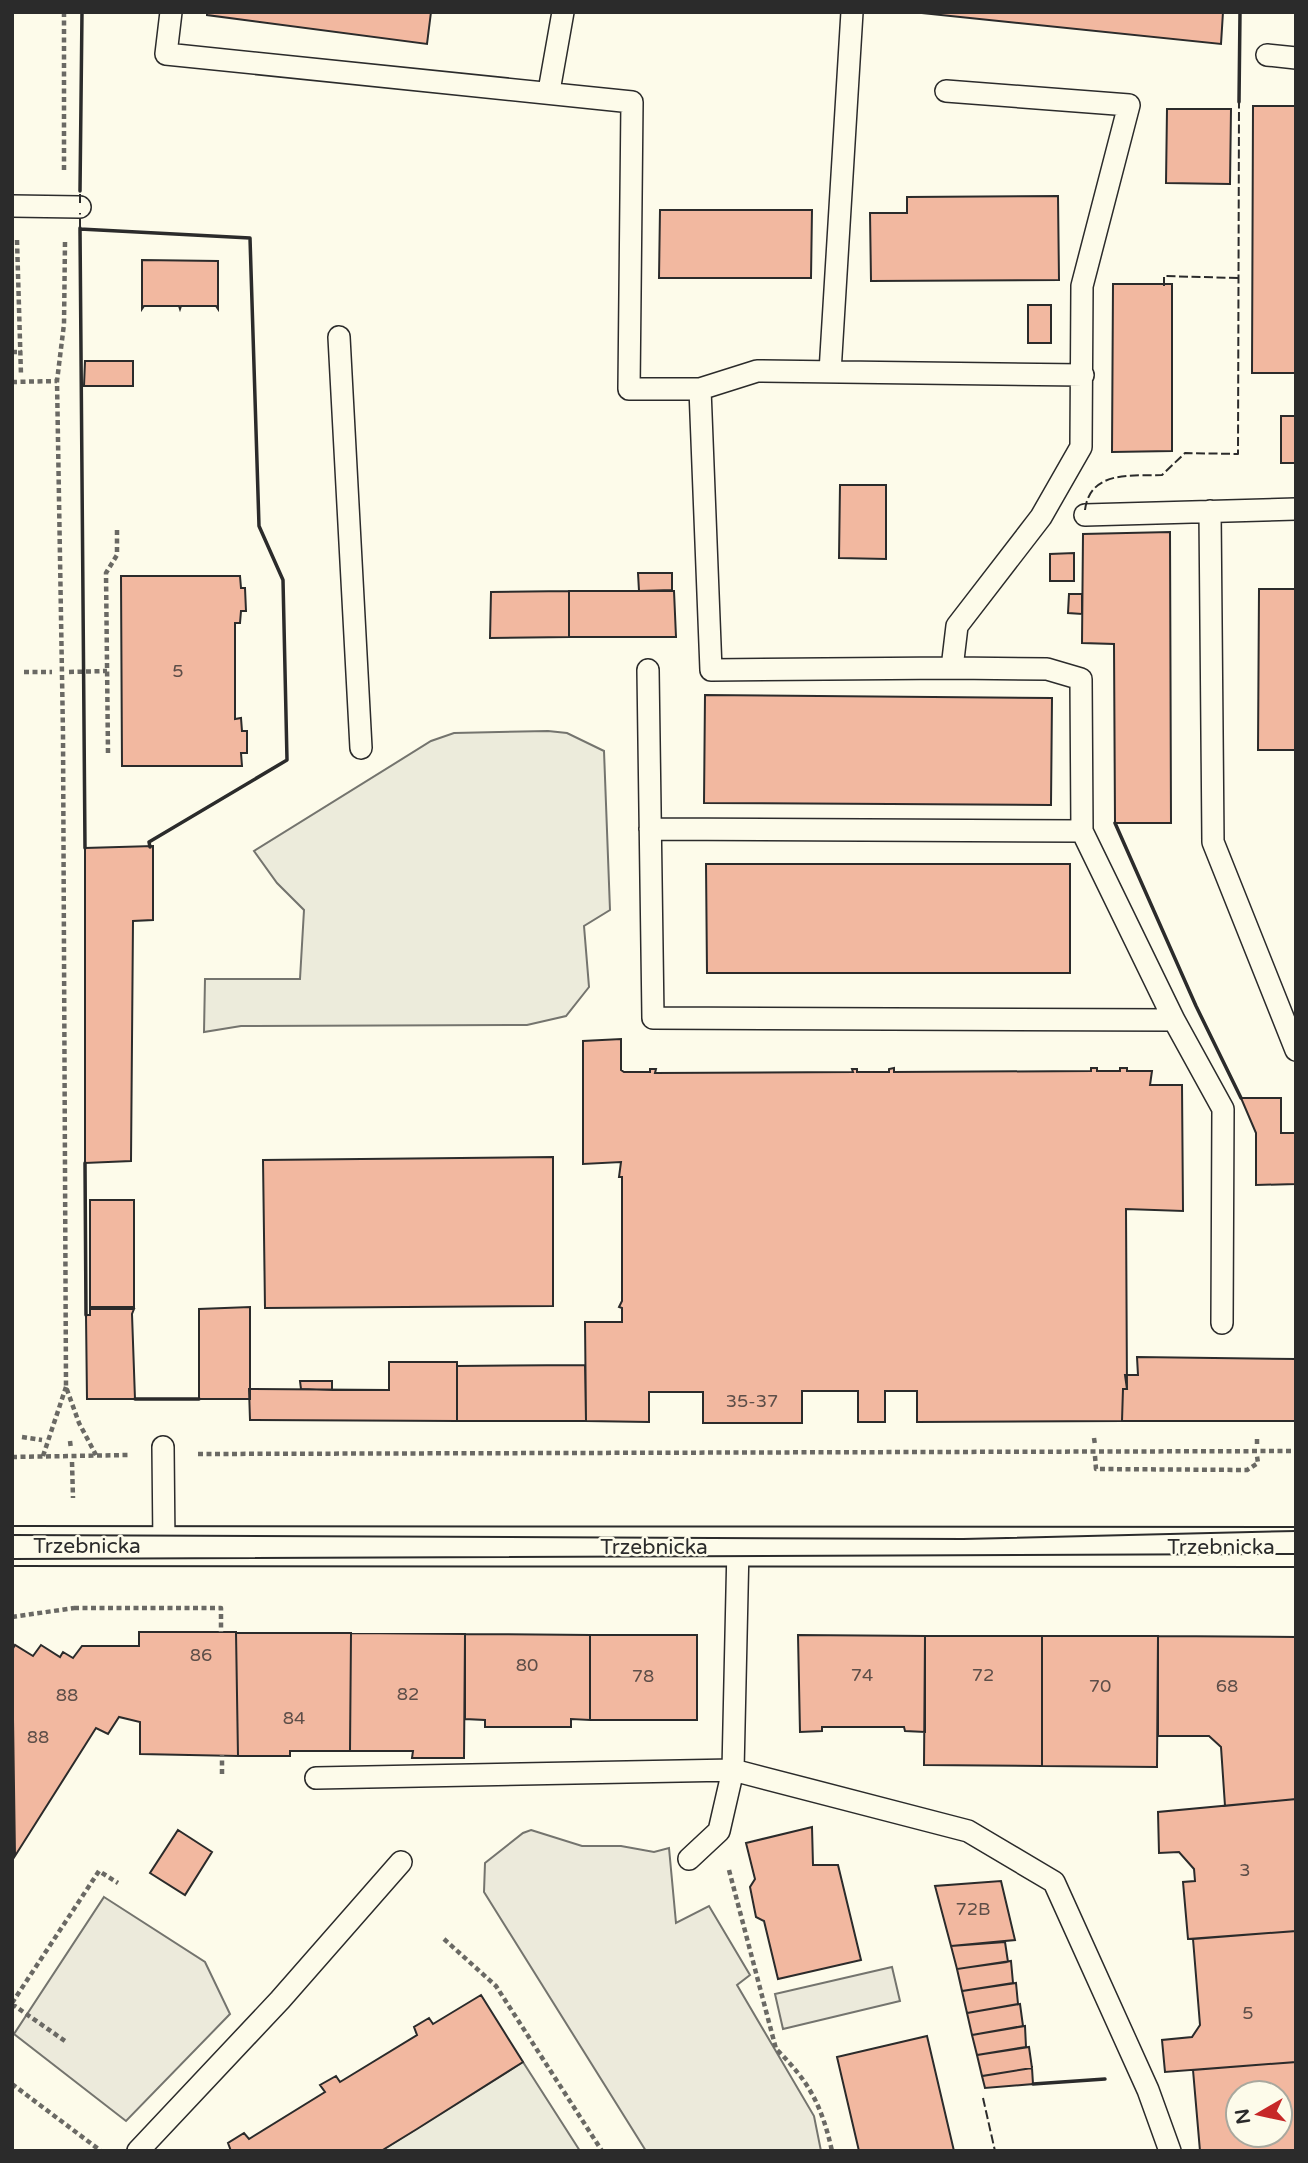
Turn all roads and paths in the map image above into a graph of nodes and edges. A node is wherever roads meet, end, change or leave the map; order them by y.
1 (64, 12) edge
2 (171, 12) edge
3 (563, 12) edge
4 (852, 12) edge
5 (1267, 55) dead end
6 (1296, 58) edge
7 (549, 91) junction
8 (946, 91) dead end
9 (64, 177) dead end
10 (12, 206) edge
11 (80, 206) dead end
12 (17, 230) dead end
13 (65, 240) dead end
14 (339, 337) dead end
15 (12, 352) edge
16 (22, 352) junction
17 (830, 372) junction
18 (21, 375) dead end
19 (1083, 375) junction
20 (57, 381) junction
21 (12, 382) edge
22 (700, 389) junction
23 (1296, 509) edge
24 (1210, 511) junction
25 (1085, 515) dead end
26 (117, 527) dead end
27 (952, 668) junction
28 (648, 670) dead end
29 (107, 671) junction
30 (24, 672) dead end
31 (52, 672) dead end
32 (69, 672) dead end
33 (360, 748) dead end
34 (107, 753) dead end
35 (650, 829) junction
36 (1082, 831) junction
37 (1174, 1020) junction
38 (1296, 1050) edge
39 (1222, 1323) dead end
40 (66, 1387) junction
41 (22, 1437) dead end
42 (1094, 1438) dead end
43 (1257, 1439) dead end
44 (43, 1440) dead end
45 (71, 1441) dead end
46 (1095, 1445) dead end
47 (1257, 1446) dead end
48 (71, 1450) dead end
49 (163, 1451) junction
50 (1296, 1451) edge
51 (96, 1455) junction
52 (43, 1456) junction
53 (1095, 1456) dead end
54 (1257, 1456) dead end
55 (12, 1457) edge
56 (72, 1462) dead end
57 (73, 1499) dead end
58 (12, 1546) edge
59 (164, 1546) junction
60 (738, 1547) junction
61 (1296, 1547) edge
62 (12, 1617) edge
63 (221, 1632) dead end
64 (222, 1755) dead end
65 (733, 1770) junction
66 (222, 1774) dead end
67 (316, 1779) dead end
68 (719, 1831) junction
69 (689, 1859) dead end
70 (401, 1862) dead end
71 (118, 1883) dead end
72 (444, 1940) dead end
73 (12, 2003) edge
74 (65, 2041) dead end
75 (12, 2084) edge
76 (101, 2151) edge
77 (138, 2151) edge
78 (603, 2151) edge
79 (832, 2151) edge
80 (1170, 2151) edge

1 - 9 path
2 - 7 lane
3 - 7 lane
4 - 17 lane
5 - 6 lane
7 - 22 lane
8 - 19 lane
10 - 11 lane
12 - 16 path
13 - 20 path
14 - 33 lane
15 - 16 path
16 - 18 path
17 - 19 lane
17 - 22 lane
19 - 27 lane
20 - 21 path
20 - 40 path
22 - 27 lane
23 - 24 lane
24 - 25 lane
24 - 38 lane
26 - 29 path
27 - 36 lane
28 - 35 lane
29 - 32 path
29 - 34 path
30 - 31 path
35 - 36 lane
35 - 37 lane
36 - 37 lane
37 - 39 lane
40 - 51 path
40 - 52 path
41 - 44 path
42 - 46 path
43 - 47 path
45 - 48 path
49 - 50 path
49 - 51 path
49 - 59 lane
51 - 52 path
52 - 55 path
53 - 54 path
56 - 57 path
58 - 59 street, Trzebnicka
59 - 60 street, Trzebnicka
60 - 61 street, Trzebnicka
60 - 65 lane
62 - 63 path
64 - 66 path
65 - 67 lane
65 - 68 lane
65 - 80 lane
68 - 69 lane
68 - 79 path
70 - 77 lane
71 - 73 path
72 - 78 path
73 - 74 path
75 - 76 path

